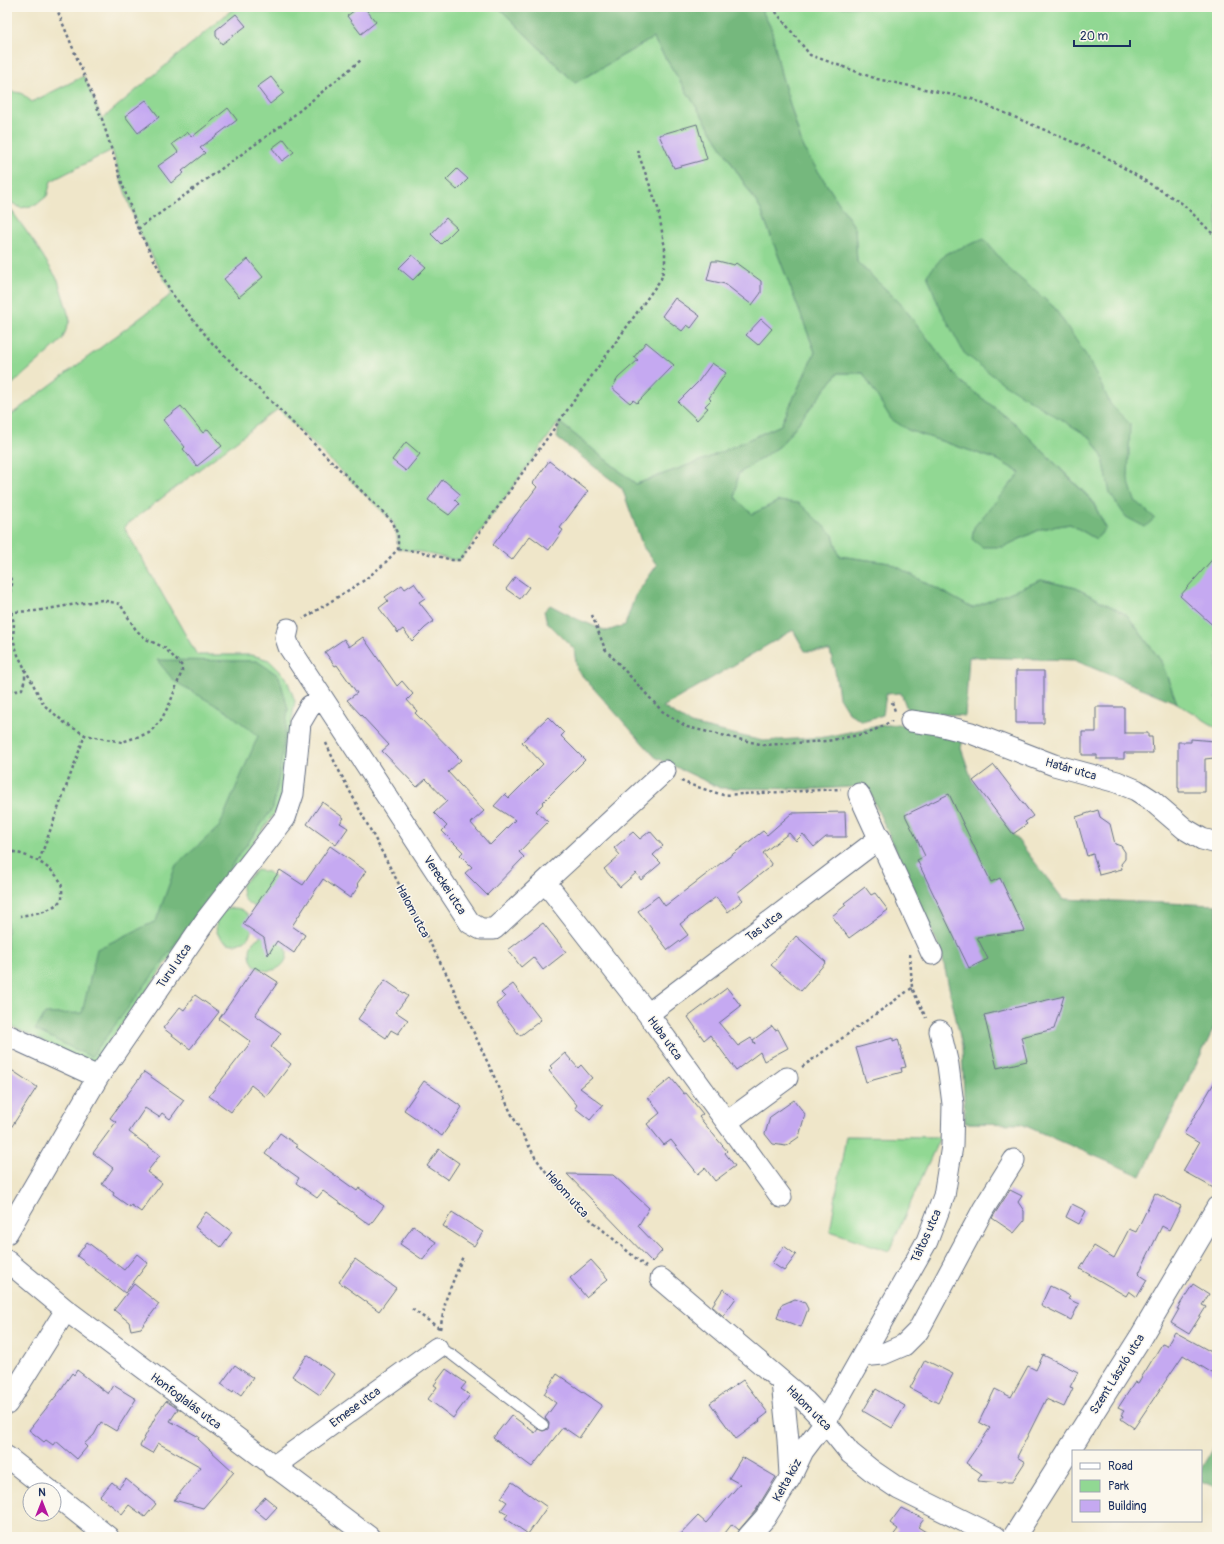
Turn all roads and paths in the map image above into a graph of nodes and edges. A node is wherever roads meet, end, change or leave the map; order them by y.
1 (56, 7) edge
2 (772, 7) edge
3 (361, 60) dead end
4 (637, 150) dead end
5 (138, 229) junction
6 (1217, 238) edge
7 (398, 549) junction
8 (7, 566) edge
9 (10, 612) junction
10 (592, 614) dead end
11 (288, 629) joint
12 (25, 669) junction
13 (7, 688) edge
14 (322, 699) junction
15 (911, 721) joint
16 (84, 735) junction
17 (324, 738) dead end
18 (665, 771) joint
19 (859, 794) joint
20 (880, 838) junction
21 (1217, 843) edge
22 (7, 852) edge
23 (39, 861) junction
24 (545, 882) junction
25 (20, 916) dead end
26 (932, 954) dead end
27 (648, 1014) junction
28 (940, 1033) joint
29 (7, 1034) edge
30 (98, 1077) junction
31 (787, 1078) joint
32 (727, 1122) junction
33 (1014, 1160) dead end
34 (781, 1197) dead end
35 (1217, 1208) edge
36 (7, 1233) edge
37 (463, 1256) dead end
38 (7, 1261) edge
39 (660, 1279) joint
40 (412, 1309) dead end
41 (66, 1310) junction
42 (439, 1338) junction
43 (862, 1356) junction
44 (782, 1382) junction
45 (7, 1404) edge
46 (825, 1422) junction
47 (543, 1425) dead end
48 (7, 1457) edge
49 (273, 1467) junction
50 (790, 1478) junction
51 (39, 1482) edge
52 (62, 1500) edge
53 (108, 1537) edge
54 (369, 1537) edge
55 (748, 1537) edge
56 (996, 1537) edge
57 (1014, 1537) edge

1 - 5 path
2 - 6 path
3 - 5 path
4 - 7 path
5 - 7 path
7 - 11 path
8 - 9 path
9 - 12 path
9 - 16 path
10 - 15 path
11 - 14 street, Vereckei utca
12 - 13 path
12 - 16 path
14 - 24 street, Vereckei utca
14 - 30 street, Turul utca
15 - 21 street, Határ utca
16 - 23 path
17 - 39 path, Halom utca
18 - 19 path
18 - 24 street, Vereckei utca
19 - 20 street
20 - 26 street
20 - 27 street, Tas utca
22 - 23 path
23 - 25 path
24 - 27 street, Huba utca
27 - 32 street, Huba utca
28 - 31 path
28 - 43 street, Táltos utca
29 - 30 street
30 - 36 street, Turul utca
31 - 32 street
32 - 34 street, Huba utca
33 - 43 street
35 - 57 street, Szent László utca
37 - 42 path
38 - 41 street, Honfoglalás utca
39 - 44 street, Halom utca
40 - 42 path
41 - 45 street
41 - 49 street, Honfoglalás utca
42 - 47 lane
42 - 49 street, Emese utca
43 - 46 street, Táltos utca
44 - 46 street, Halom utca
44 - 50 street
46 - 50 street, Kelta köz
46 - 56 street, Halom utca
48 - 51 street
49 - 54 street, Honfoglalás utca
50 - 55 street, Kelta köz
52 - 53 street

